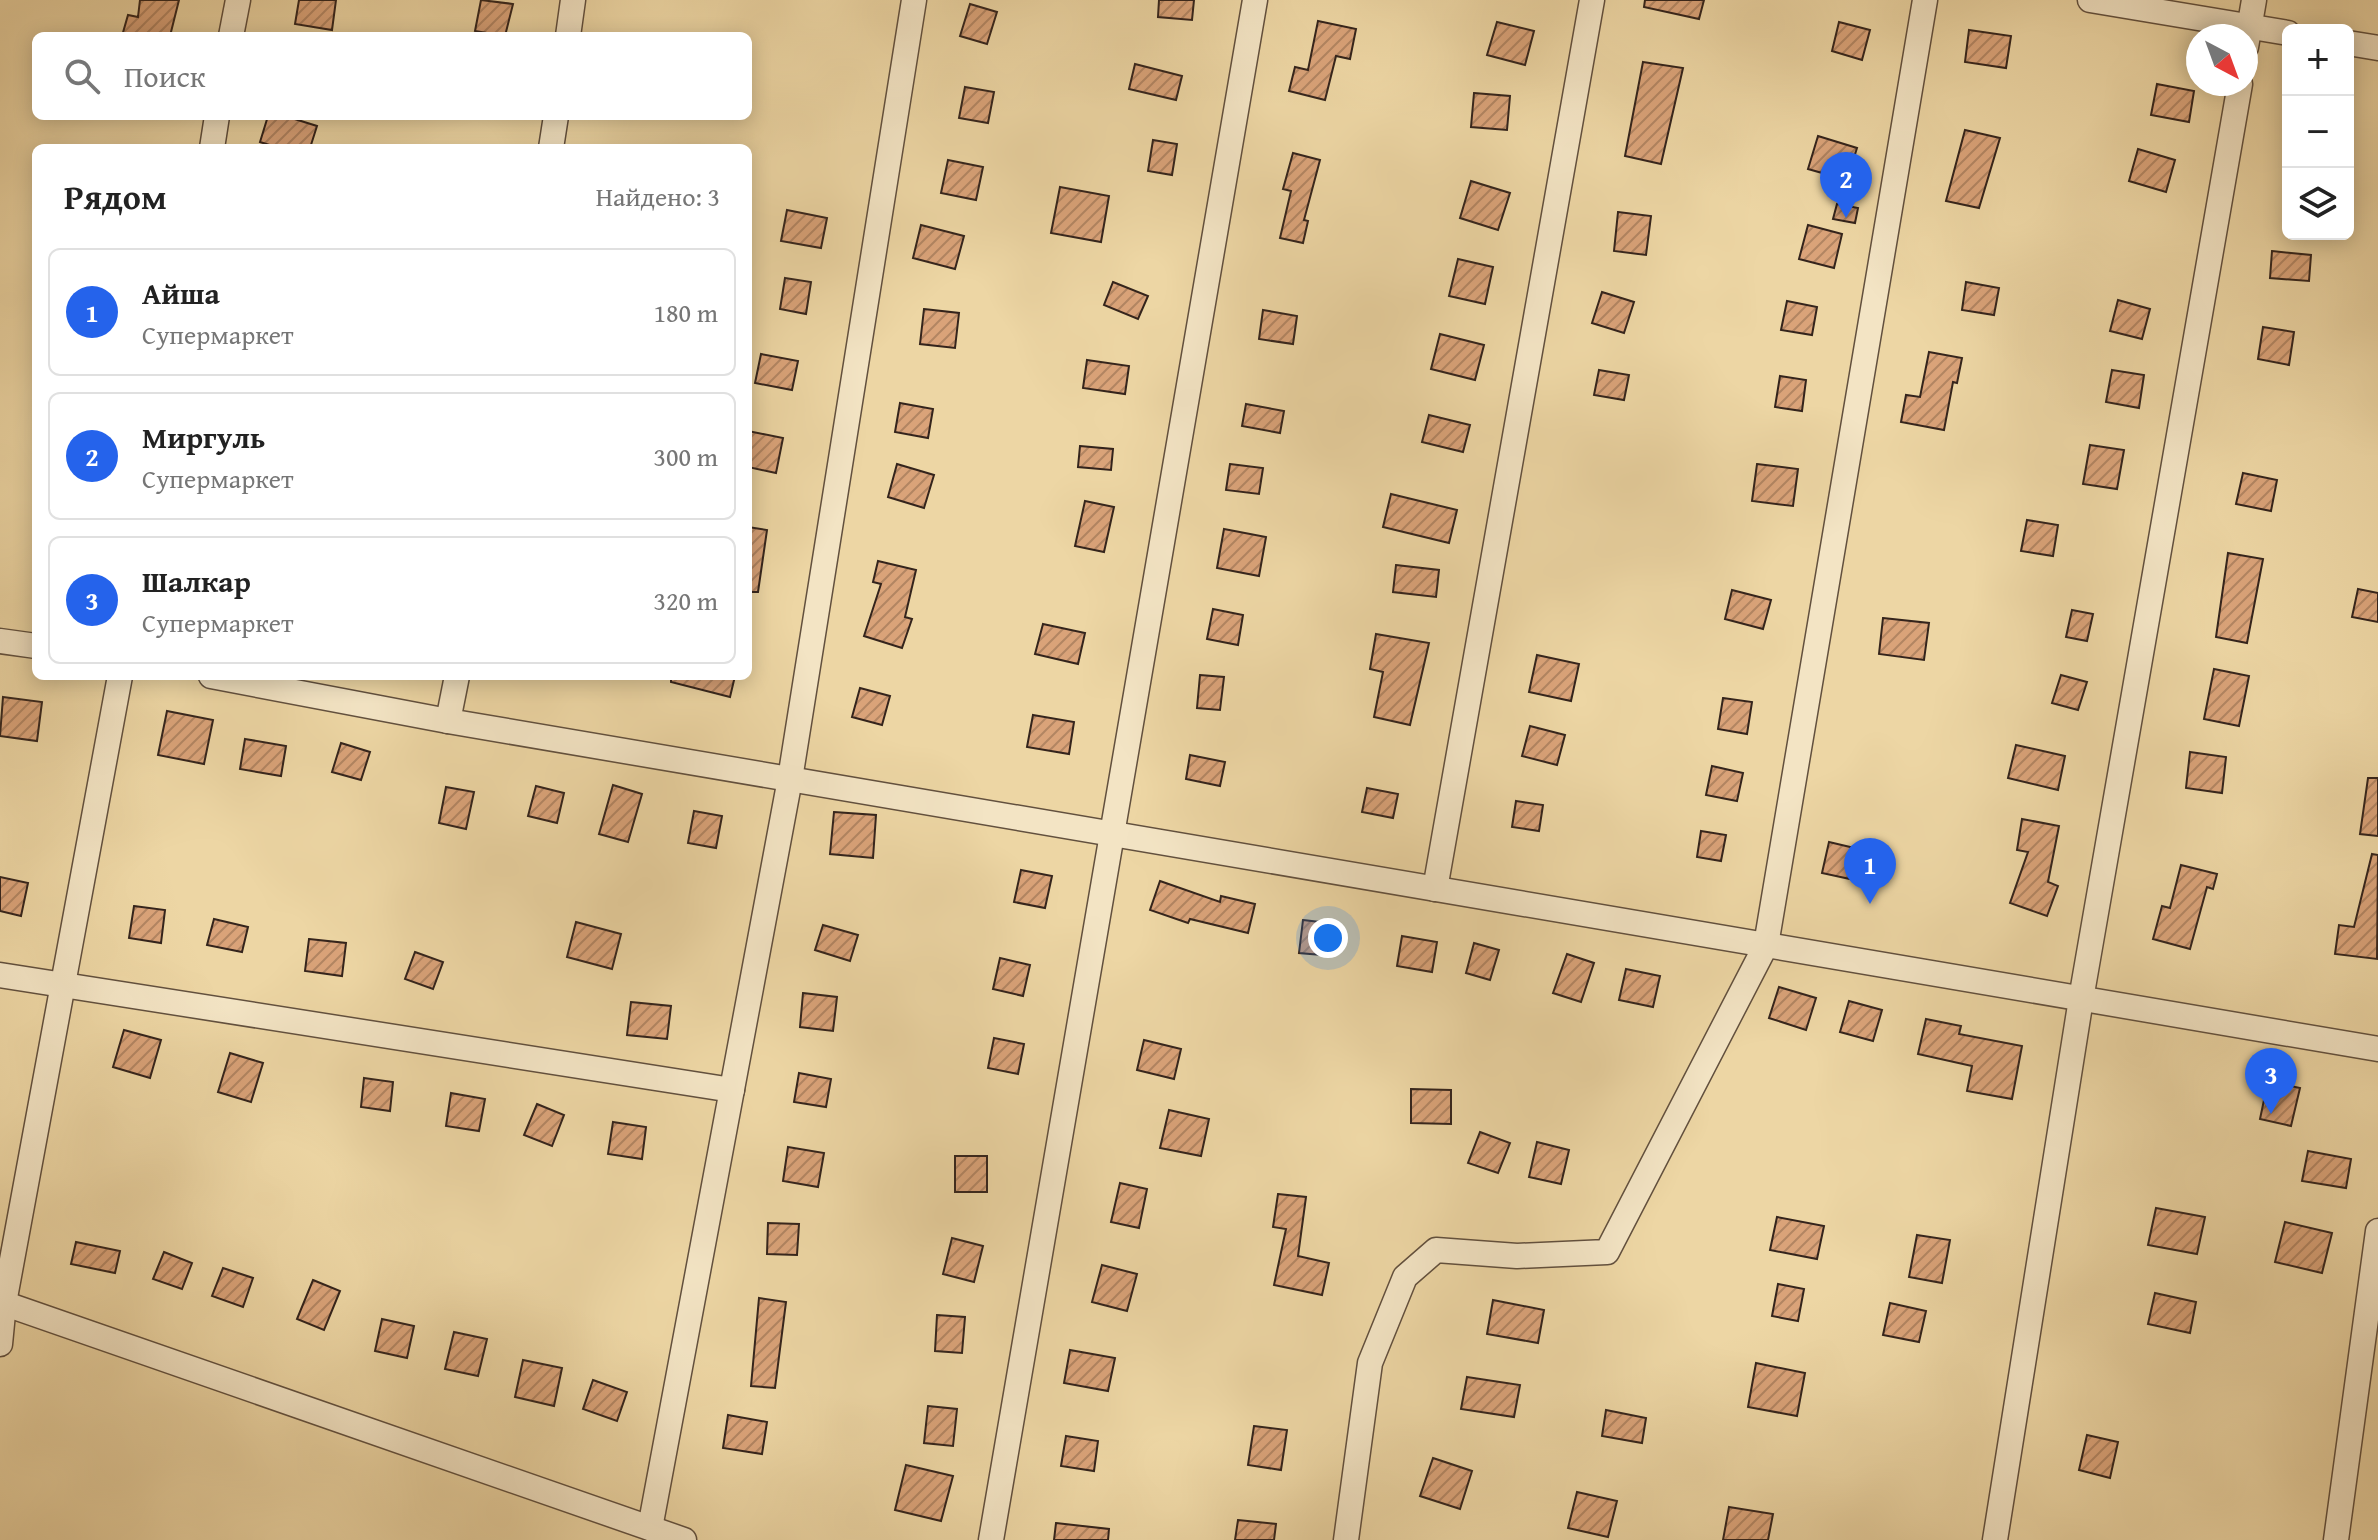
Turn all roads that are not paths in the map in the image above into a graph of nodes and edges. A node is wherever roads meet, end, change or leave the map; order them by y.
1 (238, 0) edge
2 (573, 0) edge
3 (914, 0) edge
4 (1255, 0) edge
5 (1592, 0) edge
6 (1925, 0) edge
7 (2090, 0) edge
8 (2254, 0) edge
9 (2192, 24) edge
10 (2250, 24) edge
11 (232, 32) edge
12 (569, 32) edge
13 (2282, 34) edge
14 (2258, 36) edge
15 (2354, 44) edge
16 (2378, 48) edge
17 (2238, 96) edge
18 (216, 120) edge
19 (555, 120) edge
20 (213, 144) edge
21 (552, 144) edge
22 (0, 641) edge
23 (32, 645) edge
24 (119, 680) edge
25 (232, 680) edge
26 (456, 680) edge
27 (448, 721) junction
28 (790, 779) junction
29 (1113, 834) junction
30 (1435, 889) junction
31 (1766, 945) junction
32 (0, 975) edge
33 (64, 986) junction
34 (2081, 999) junction
35 (2378, 1049) edge
36 (732, 1090) junction
37 (2378, 1231) edge
38 (2, 1303) edge
39 (0, 1344) edge
40 (650, 1528) junction
41 (684, 1540) edge
42 (991, 1540) edge
43 (1346, 1540) edge
44 (1995, 1540) edge
45 (2336, 1540) edge

1 - 11 street
2 - 12 street
3 - 28 street
4 - 29 street
5 - 30 street
6 - 31 street
7 - 9 street
8 - 10 street
13 - 14 street
15 - 16 street
17 - 34 street
18 - 20 street
19 - 21 street
22 - 23 street
24 - 33 street
25 - 27 street
26 - 27 street
27 - 28 street
28 - 29 street
28 - 36 street
29 - 30 street
29 - 42 street
30 - 31 street
31 - 34 street
31 - 43 street
32 - 33 street
33 - 36 street
33 - 38 street
34 - 35 street
34 - 44 street
36 - 40 street
37 - 45 street
38 - 39 street
38 - 40 street
40 - 41 street

